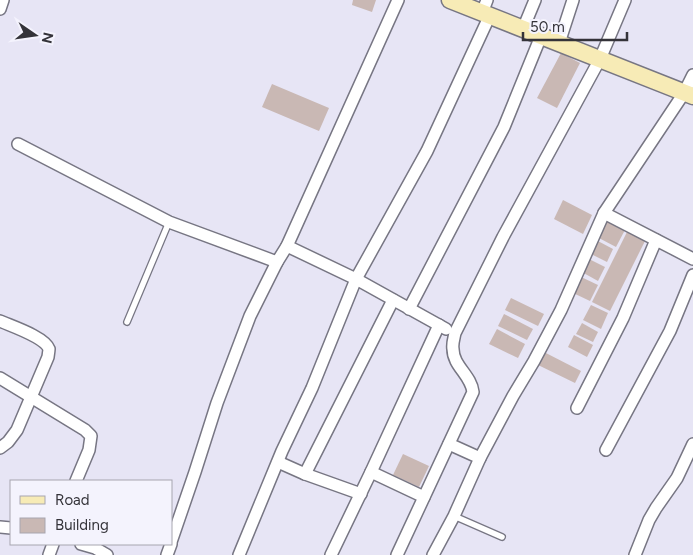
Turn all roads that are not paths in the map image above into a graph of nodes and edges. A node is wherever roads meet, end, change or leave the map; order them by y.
1 (4, 0) edge
2 (398, 0) edge
3 (450, 0) edge
4 (535, 0) edge
5 (573, 0) edge
6 (625, 0) edge
7 (0, 9) edge
8 (486, 9) edge
9 (523, 29) junction
10 (541, 36) junction
11 (559, 43) junction
12 (600, 59) junction
13 (693, 75) edge
14 (688, 95) edge
15 (18, 144) dead end
16 (604, 213) junction
17 (169, 222) junction
18 (656, 240) junction
19 (287, 246) junction
20 (693, 259) edge
21 (277, 262) junction
22 (693, 275) edge
23 (356, 279) junction
24 (392, 300) junction
25 (409, 309) junction
26 (0, 321) edge
27 (127, 322) dead end
28 (439, 326) junction
29 (454, 333) junction
30 (0, 378) edge
31 (31, 397) junction
32 (577, 408) dead end
33 (450, 444) junction
34 (693, 444) edge
35 (0, 448) edge
36 (606, 450) dead end
37 (480, 458) junction
38 (278, 462) junction
39 (371, 472) junction
40 (305, 474) junction
41 (76, 480) edge
42 (361, 494) junction
43 (424, 496) junction
44 (454, 516) junction
45 (502, 537) dead end
46 (172, 540) edge
47 (84, 545) edge
48 (107, 555) edge
49 (239, 555) edge
50 (331, 555) edge
51 (397, 555) edge
52 (433, 555) edge
53 (635, 555) edge

1 - 7 street
2 - 19 street
3 - 8 street
4 - 9 street
5 - 11 street
6 - 12 street
8 - 9 street
8 - 23 street
9 - 10 street
10 - 11 street
10 - 25 street
11 - 12 street
12 - 14 street
12 - 29 street
13 - 14 street
14 - 16 street
15 - 17 street
16 - 18 street
16 - 37 street
17 - 21 street
17 - 27 lane
18 - 20 street
18 - 32 street
19 - 21 street
19 - 23 street
21 - 46 street
22 - 36 street
23 - 24 street
23 - 38 street
24 - 25 street
24 - 40 street
25 - 28 street
26 - 31 street
28 - 29 street
28 - 39 street
29 - 33 street
30 - 31 street
31 - 35 street
31 - 41 street
33 - 37 street
33 - 43 street
34 - 53 street
37 - 44 street
38 - 40 street
38 - 49 street
39 - 42 street
39 - 43 street
40 - 42 street
42 - 50 street
43 - 51 street
44 - 45 lane
44 - 52 street
47 - 48 street

